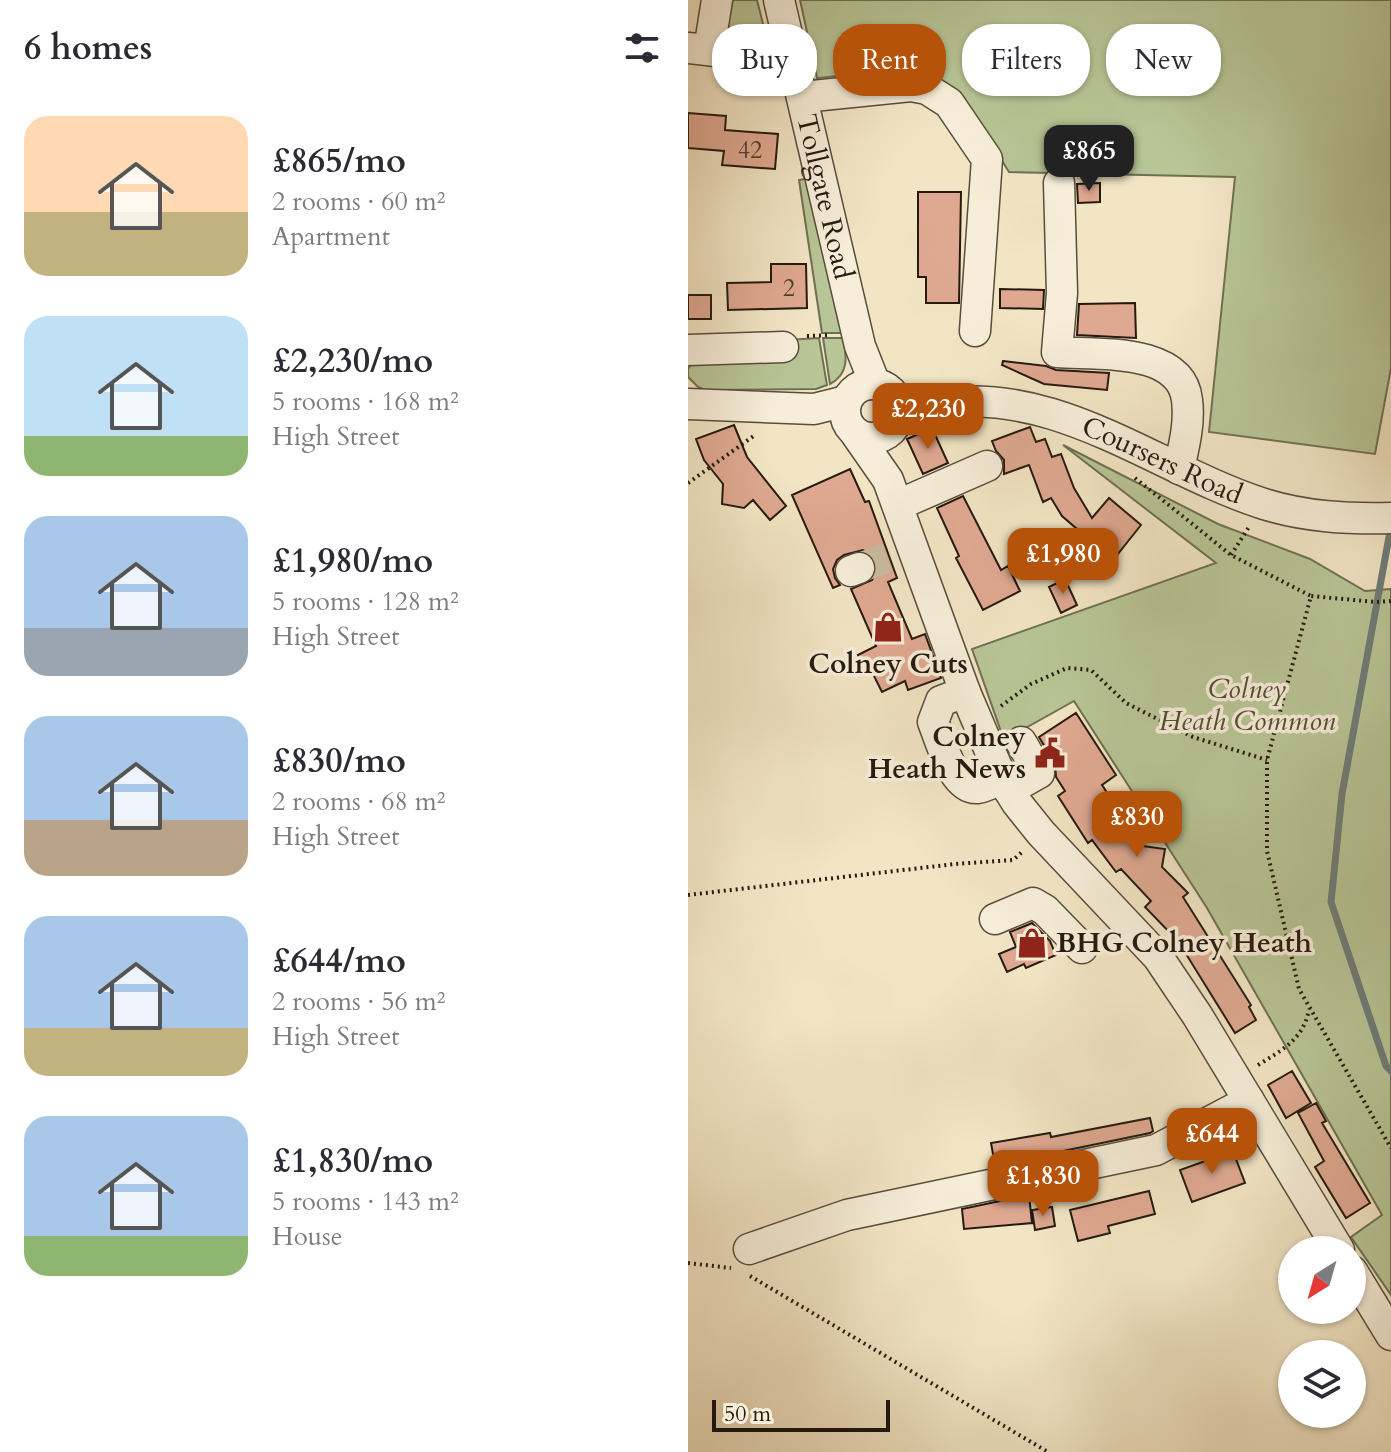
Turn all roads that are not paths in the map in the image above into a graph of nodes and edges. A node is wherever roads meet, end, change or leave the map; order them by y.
1 (717, 0) edge
2 (779, 0) edge
3 (785, 24) edge
4 (698, 49) edge
5 (803, 97) joint
6 (1059, 183) dead end
7 (975, 331) dead end
8 (783, 347) road end
9 (688, 350) edge
10 (688, 404) edge
11 (869, 409) junction
12 (987, 466) dead end
13 (1179, 469) junction
14 (893, 493) junction
15 (1391, 518) edge
16 (965, 692) junction
17 (1021, 742) dead end
18 (1006, 785) junction
19 (995, 919) dead end
20 (1082, 948) dead end
21 (1243, 1090) junction
22 (1331, 1236) edge
23 (749, 1249) dead end
24 (1366, 1294) edge
25 (1391, 1335) edge

1 - 4 street
2 - 3 street, Tollgate Road
5 - 7 street
5 - 11 street, Tollgate Road
6 - 13 street
8 - 9 street
10 - 11 street
11 - 13 street, Coursers Road
11 - 14 street, Tollgate Road
12 - 14 street
13 - 15 street, Coursers Road
14 - 16 street, Tollgate Road
16 - 18 street, Tollgate Road
16 - 18 street
17 - 18 street
18 - 21 street, Tollgate Road
19 - 20 street
21 - 22 street, Tollgate Road
21 - 23 street
24 - 25 street

